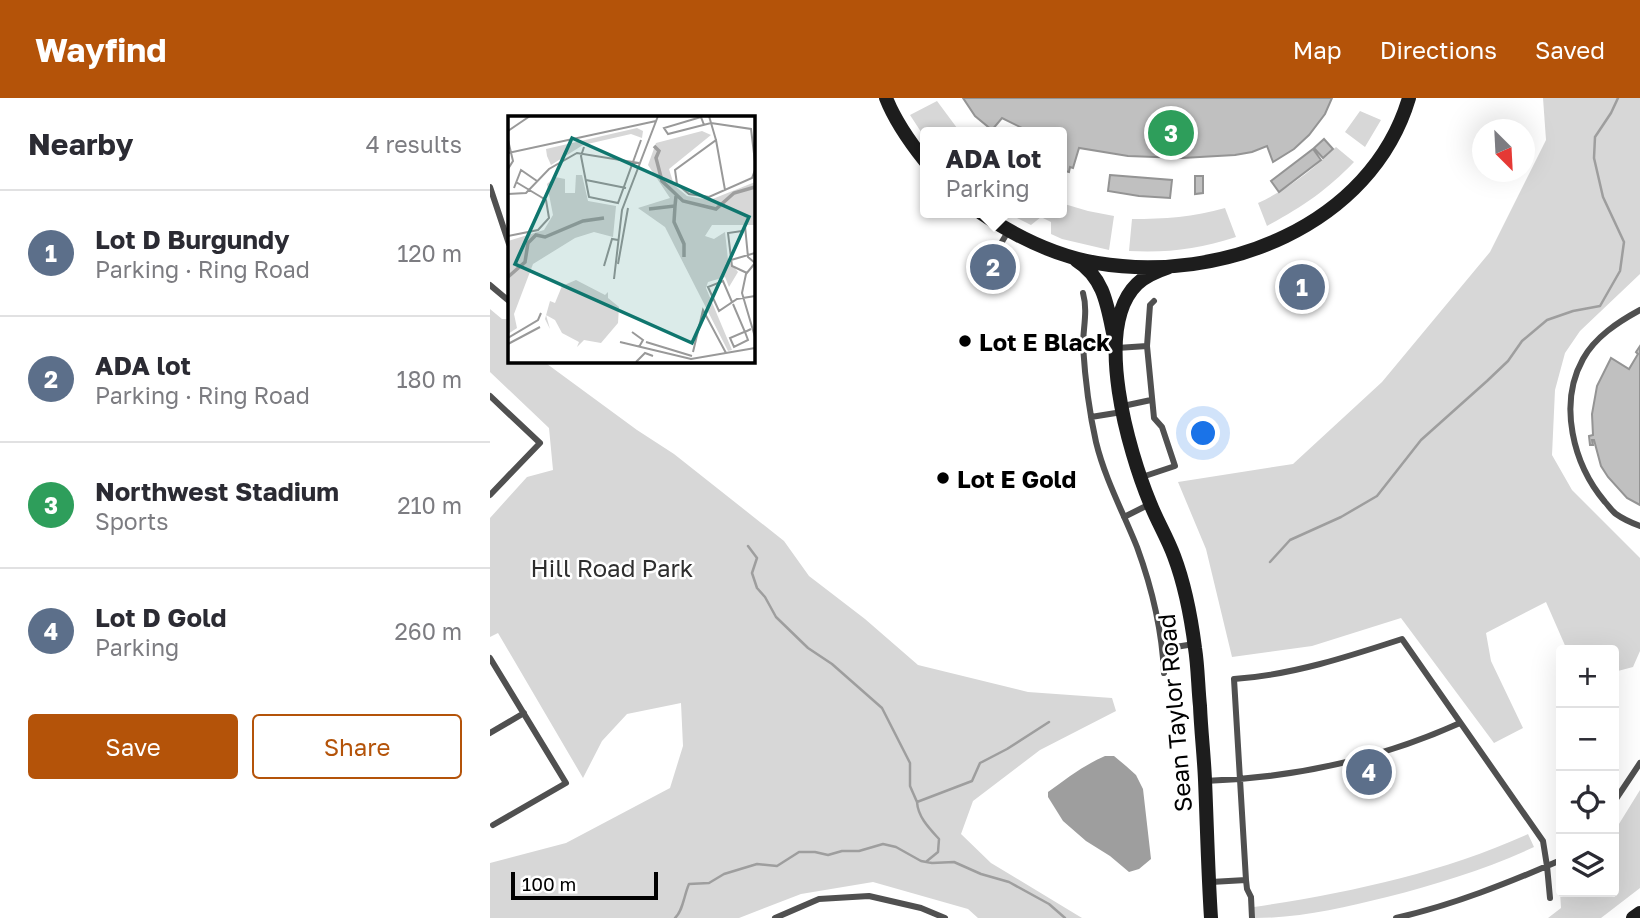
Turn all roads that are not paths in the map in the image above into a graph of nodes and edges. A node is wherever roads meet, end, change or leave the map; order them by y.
1 (886, 98) edge
2 (1409, 98) edge
3 (920, 155) edge
4 (490, 187) edge
5 (989, 218) edge
6 (1009, 230) junction
7 (508, 241) edge
8 (1067, 255) junction
9 (1169, 267) junction
10 (984, 281) dead end
11 (490, 285) edge
12 (1083, 293) dead end
13 (508, 300) edge
14 (1154, 301) dead end
15 (1640, 310) edge
16 (1083, 343) junction
17 (1147, 346) junction
18 (1116, 348) junction
19 (490, 396) edge
20 (1151, 400) junction
21 (1121, 409) junction
22 (1091, 417) junction
23 (1140, 477) junction
24 (490, 495) edge
25 (1150, 504) junction
26 (1124, 517) junction
27 (1640, 526) edge
28 (1194, 644) junction
29 (1163, 649) junction
30 (490, 658) edge
31 (1164, 673) dead end
32 (524, 713) junction
33 (1460, 723) junction
34 (490, 733) edge
35 (1640, 762) edge
36 (1205, 780) junction
37 (1240, 780) junction
38 (1619, 794) edge
39 (493, 825) dead end
40 (1556, 862) edge
41 (1547, 866) junction
42 (1246, 880) junction
43 (1209, 882) junction
44 (1550, 898) dead end
45 (1640, 913) edge
46 (775, 918) edge
47 (945, 918) edge
48 (1211, 918) edge
49 (1252, 918) edge
50 (1396, 918) edge
51 (1633, 918) edge

1 - 3 main road
2 - 9 main road
4 - 7 lane
5 - 6 main road
6 - 8 main road
6 - 10 lane
8 - 9 main road
8 - 18 main road, Sean Taylor Road
9 - 18 main road, Sean Taylor Road
11 - 13 lane
12 - 16 lane
14 - 17 lane
15 - 27 lane
16 - 18 lane
16 - 22 lane
17 - 18 lane
17 - 20 lane
18 - 21 main road, Sean Taylor Road
19 - 24 lane
20 - 21 lane
20 - 23 lane
21 - 22 lane
21 - 23 main road, Sean Taylor Road
22 - 26 lane
23 - 25 main road, Sean Taylor Road
25 - 26 lane
25 - 28 main road, Sean Taylor Road
26 - 29 lane
28 - 29 lane
28 - 36 main road, Sean Taylor Road
29 - 31 lane
30 - 32 lane
32 - 34 lane
32 - 39 lane
33 - 37 lane
33 - 37 lane
33 - 41 lane
35 - 38 lane
36 - 37 lane
36 - 43 main road, Sean Taylor Road
37 - 42 lane
40 - 41 lane
41 - 44 lane
41 - 50 lane
42 - 43 lane
42 - 49 lane
43 - 48 main road, Sean Taylor Road
45 - 51 main road
46 - 47 lane

